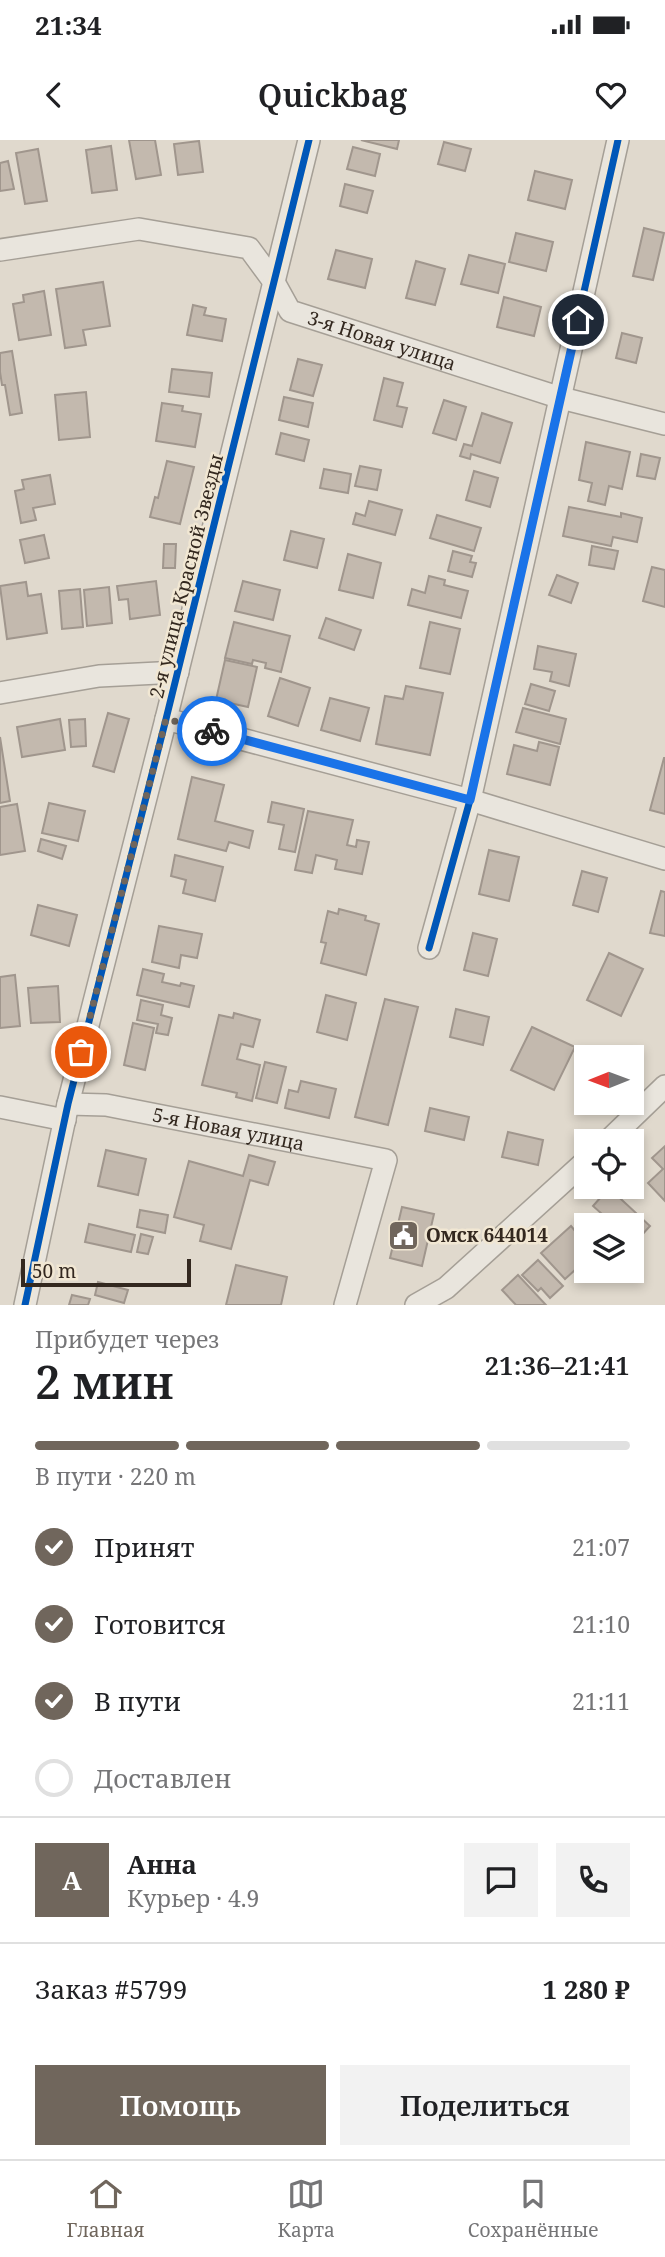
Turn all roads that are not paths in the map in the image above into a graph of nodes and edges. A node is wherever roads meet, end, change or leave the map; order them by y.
1 (309, 140) edge
2 (618, 140) edge
3 (0, 250) edge
4 (274, 282) junction
5 (561, 398) junction
6 (665, 424) edge
7 (178, 672) junction
8 (0, 693) edge
9 (166, 719) junction
10 (470, 800) junction
11 (665, 859) edge
12 (429, 948) dead end
13 (665, 1086) edge
14 (0, 1107) edge
15 (66, 1112) junction
16 (620, 1129) edge
17 (574, 1172) edge
18 (26, 1305) edge
19 (345, 1305) edge
20 (416, 1305) edge

1 - 4 street, 2-я улица Красной Звезды
2 - 5 street
3 - 4 street, 3-я Новая улица
4 - 5 street, 3-я Новая улица
4 - 7 street, 2-я улица Красной Звезды
5 - 6 street, 3-я Новая улица
5 - 10 street
7 - 8 street
7 - 9 street, 2-я улица Красной Звезды
9 - 10 street
9 - 15 street, 2-я улица Красной Звезды
10 - 11 street
10 - 12 street
13 - 16 street
14 - 15 street, 5-я Новая улица
15 - 18 street, 2-я улица Красной Звезды
15 - 19 street, 5-я Новая улица
17 - 20 street

